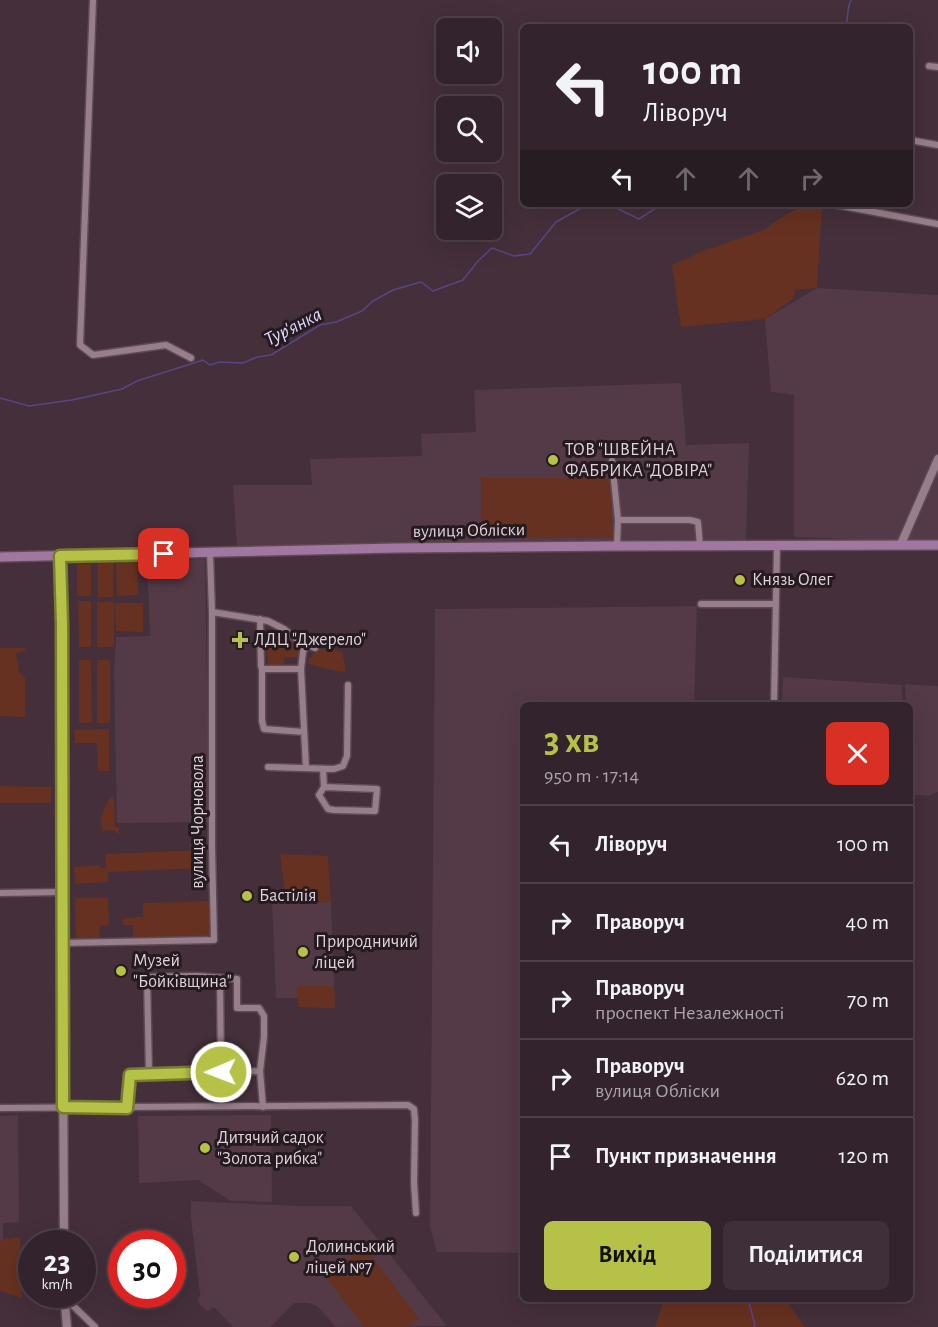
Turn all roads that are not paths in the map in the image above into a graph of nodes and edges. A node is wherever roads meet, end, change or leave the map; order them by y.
1 (93, 0) edge
2 (929, 66) dead end
3 (938, 67) edge
4 (913, 141) edge
5 (938, 145) edge
6 (848, 207) edge
7 (938, 224) edge
8 (190, 358) dead end
9 (938, 459) edge
10 (612, 461) dead end
11 (618, 520) junction
12 (901, 544) junction
13 (777, 545) junction
14 (938, 545) edge
15 (616, 546) junction
16 (700, 546) junction
17 (210, 553) junction
18 (60, 556) junction
19 (0, 557) edge
20 (702, 604) dead end
21 (776, 604) junction
22 (212, 612) junction
23 (260, 619) junction
24 (306, 645) junction
25 (315, 648) dead end
26 (262, 669) junction
27 (301, 669) junction
28 (348, 685) dead end
29 (774, 702) edge
30 (304, 732) junction
31 (268, 767) dead end
32 (306, 768) junction
33 (323, 769) junction
34 (324, 787) junction
35 (0, 892) edge
36 (62, 892) junction
37 (62, 944) junction
38 (220, 978) junction
39 (260, 1071) junction
40 (221, 1072) junction
41 (149, 1074) junction
42 (63, 1107) junction
43 (263, 1107) junction
44 (0, 1108) edge
45 (127, 1108) junction
46 (416, 1213) dead end
47 (64, 1230) edge
48 (65, 1308) edge
49 (76, 1308) edge
50 (67, 1327) edge
51 (95, 1327) edge

1 - 8 street
2 - 3 street
4 - 5 street
6 - 7 street
9 - 12 main road
10 - 11 street
11 - 15 street
11 - 16 street
12 - 13 main road, вулиця Обліски
12 - 14 main road, вулиця Обліски
13 - 16 main road, вулиця Обліски
13 - 21 street
15 - 16 main road, вулиця Обліски
15 - 17 main road, вулиця Обліски
17 - 18 main road, вулиця Обліски
17 - 22 street, вулиця Чорновола
18 - 19 main road, вулиця Обліски
18 - 36 main road
20 - 21 street
21 - 29 street
22 - 23 street
22 - 37 street, вулиця Чорновола
23 - 24 street
23 - 26 street
24 - 25 street
24 - 27 street
26 - 27 street
26 - 30 street
27 - 30 street
28 - 33 street
30 - 32 street
31 - 32 street
32 - 33 street
33 - 34 street
34 - 34 street
35 - 36 street
36 - 37 main road
37 - 42 main road
38 - 39 street
38 - 40 street
38 - 41 street
39 - 40 street
39 - 43 street
40 - 41 street
41 - 45 street
42 - 44 street
42 - 45 street
42 - 47 main road
43 - 45 street
43 - 46 street
48 - 50 main road
49 - 51 street

